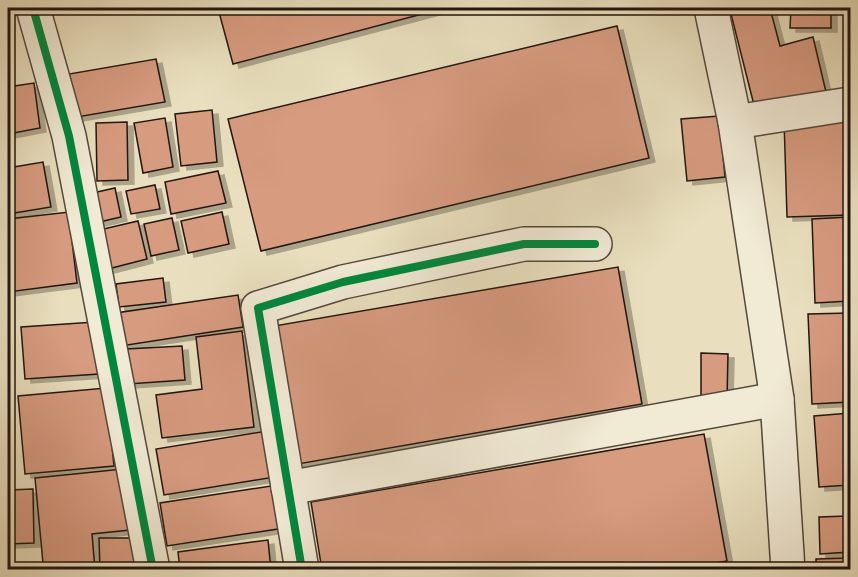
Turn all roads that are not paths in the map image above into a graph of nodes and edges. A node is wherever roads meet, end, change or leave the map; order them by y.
1 (33, 8) edge
2 (711, 8) edge
3 (850, 104) edge
4 (735, 122) junction
5 (595, 244) dead end
6 (777, 399) junction
7 (288, 488) junction
8 (787, 569) edge
9 (153, 570) edge
10 (302, 570) edge

1 - 9 street
2 - 4 street
3 - 4 street
4 - 6 street
5 - 7 street
6 - 7 street
6 - 8 street
7 - 10 street

